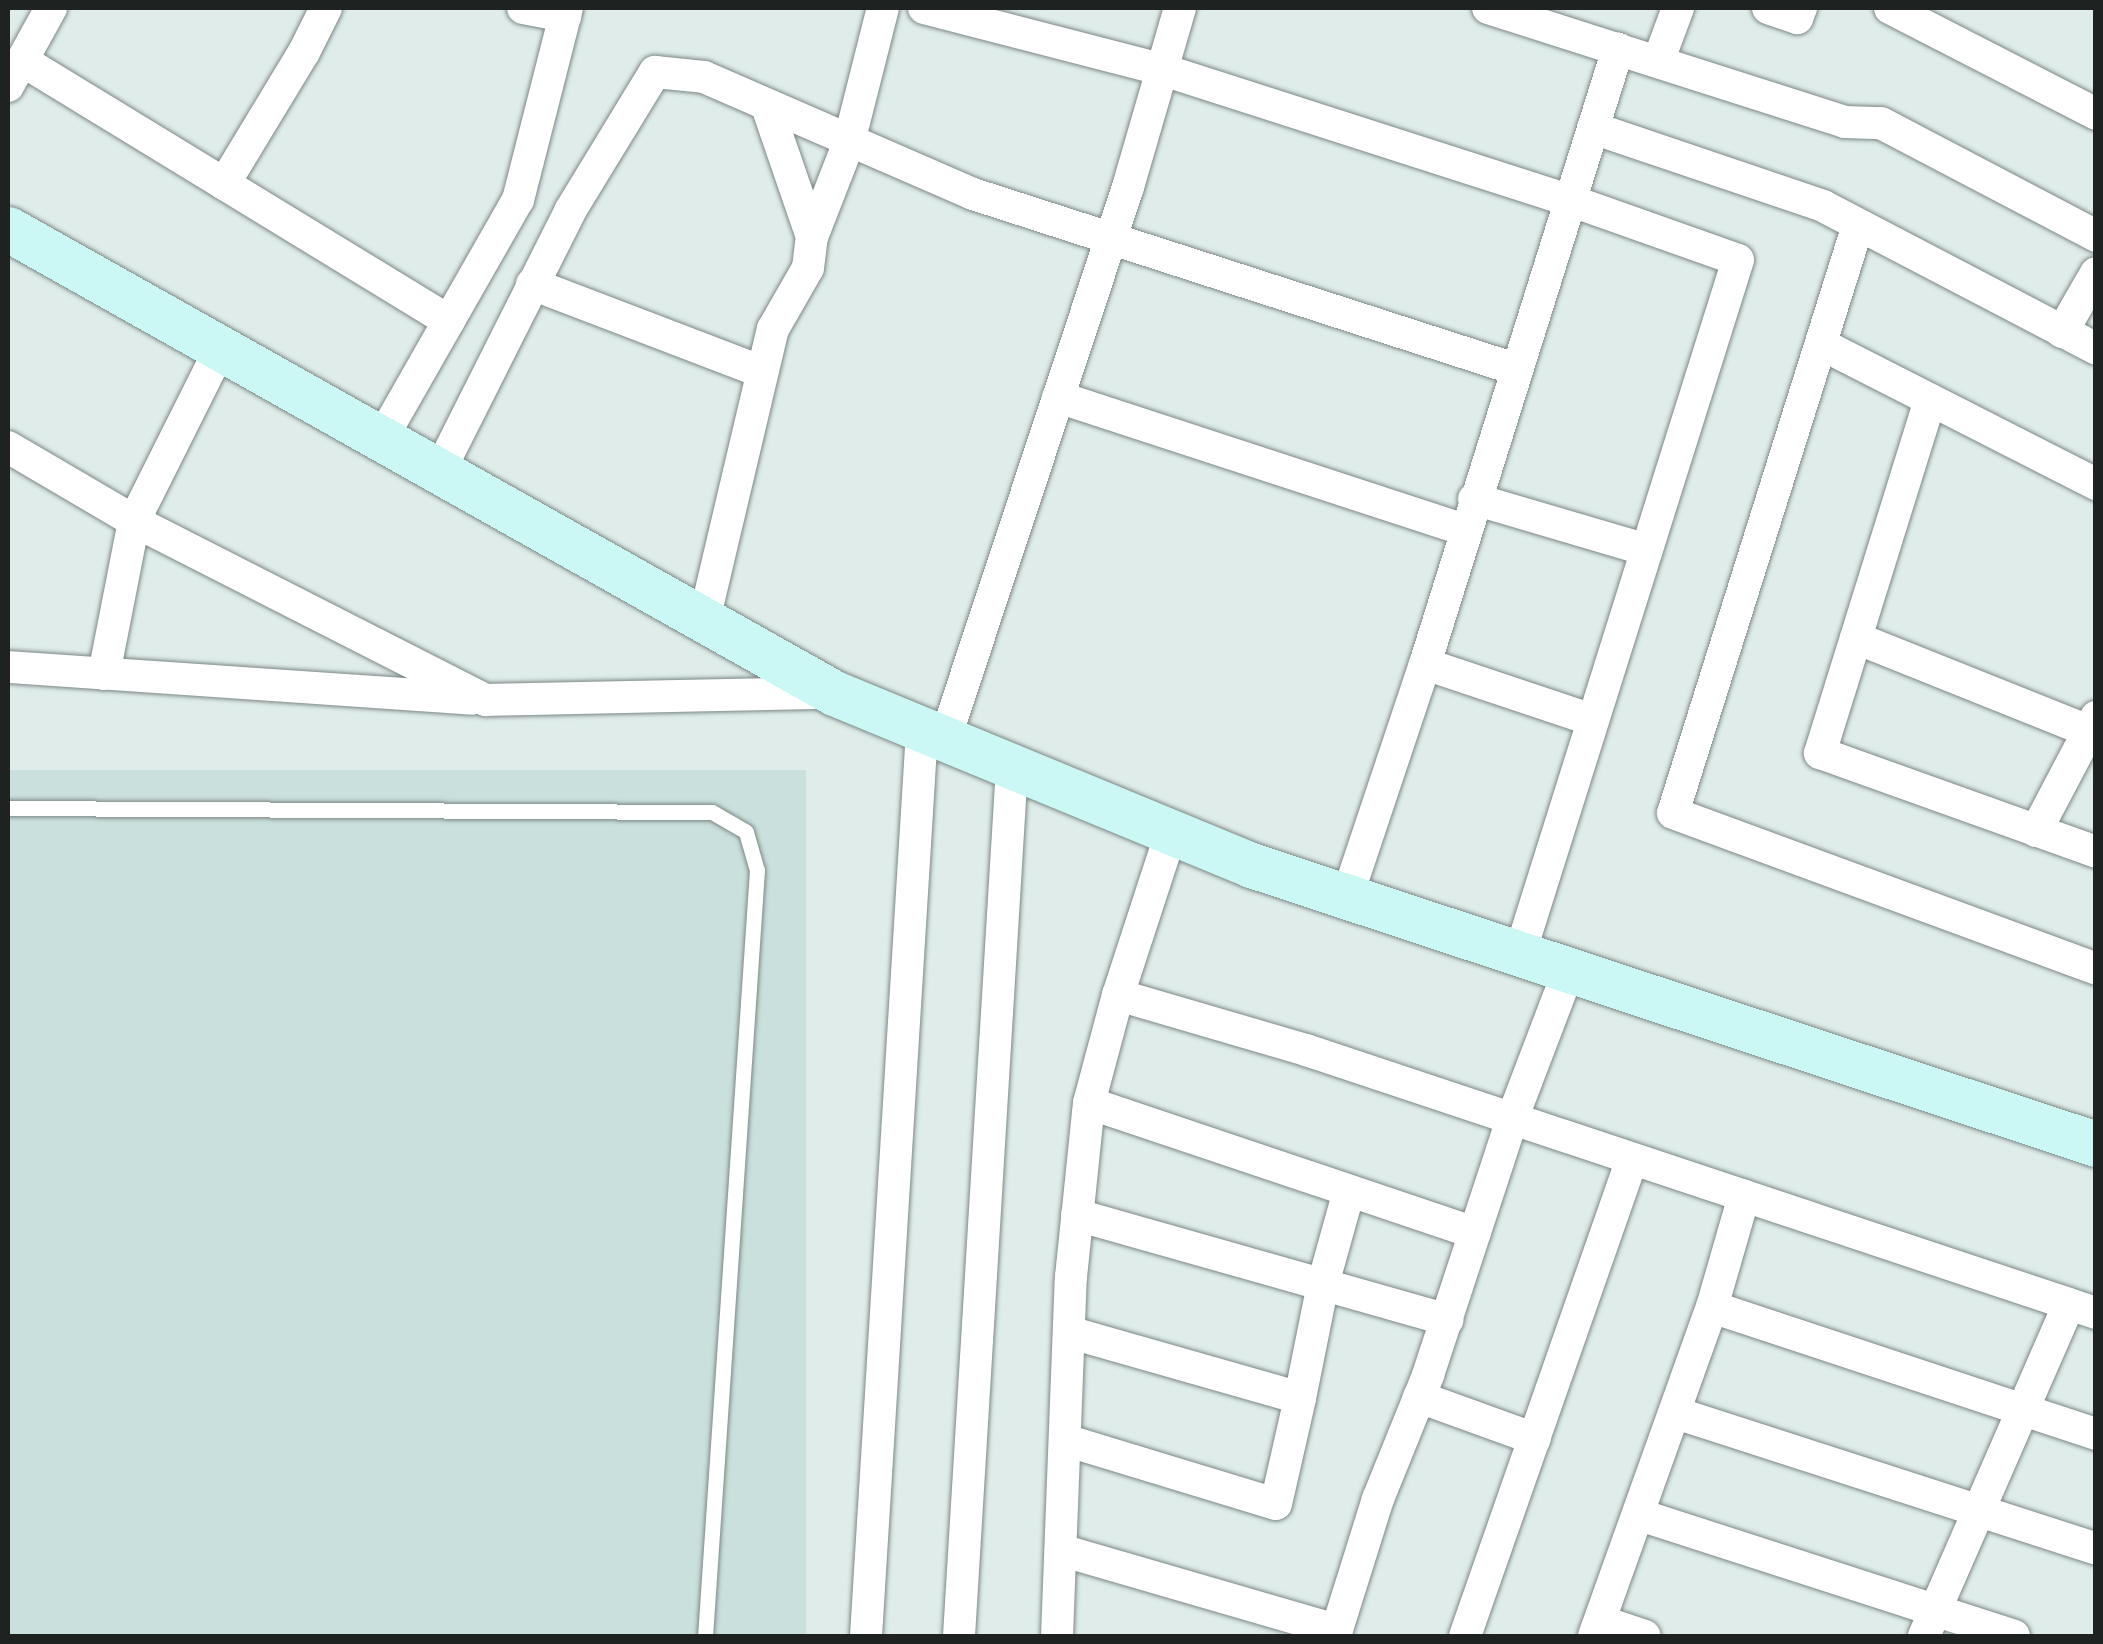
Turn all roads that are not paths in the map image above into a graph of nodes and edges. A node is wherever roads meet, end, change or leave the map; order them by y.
1 (51, 8) edge
2 (326, 8) edge
3 (523, 8) edge
4 (883, 8) edge
5 (924, 8) edge
6 (1180, 8) edge
7 (1488, 8) edge
8 (1678, 8) edge
9 (1768, 8) edge
10 (1801, 8) edge
11 (1891, 8) edge
12 (566, 12) edge
13 (1618, 50) junction
14 (1658, 62) junction
15 (1160, 70) junction
16 (15, 74) edge
17 (767, 106) junction
18 (2096, 114) edge
19 (1594, 128) junction
20 (850, 142) junction
21 (224, 184) junction
22 (1570, 200) junction
23 (1858, 225) junction
24 (8, 228) edge
25 (812, 236) junction
26 (2096, 236) edge
27 (1111, 238) junction
28 (2096, 273) edge
29 (532, 284) junction
30 (449, 321) junction
31 (2062, 332) junction
32 (1821, 344) junction
33 (222, 347) junction
34 (2096, 349) edge
35 (1515, 369) junction
36 (762, 372) junction
37 (1058, 397) junction
38 (1930, 400) junction
39 (382, 438) junction
40 (8, 454) edge
41 (440, 470) junction
42 (2096, 484) edge
43 (1469, 514) junction
44 (134, 521) junction
45 (1646, 550) junction
46 (704, 620) junction
47 (1856, 638) junction
48 (1425, 664) junction
49 (8, 667) edge
50 (104, 674) junction
51 (834, 692) junction
52 (486, 700) junction
53 (1592, 720) junction
54 (2092, 724) edge
55 (933, 734) junction
56 (1012, 767) junction
57 (8, 808) edge
58 (2036, 831) junction
59 (1172, 833) junction
60 (2096, 852) edge
61 (1347, 897) junction
62 (1520, 953) junction
63 (2096, 969) edge
64 (1569, 970) junction
65 (1118, 996) junction
66 (1089, 1102) junction
67 (1512, 1119) junction
68 (2096, 1144) edge
69 (1632, 1159) junction
70 (1349, 1191) junction
71 (1744, 1196) junction
72 (1078, 1215) junction
73 (1475, 1234) junction
74 (1322, 1284) junction
75 (1712, 1306) junction
76 (2082, 1308) edge
77 (1446, 1320) junction
78 (1069, 1332) junction
79 (1419, 1397) junction
80 (1300, 1398) junction
81 (2023, 1410) junction
82 (1676, 1413) junction
83 (2096, 1434) edge
84 (1535, 1439) junction
85 (1064, 1440) junction
86 (1982, 1512) junction
87 (1640, 1515) junction
88 (2096, 1549) edge
89 (1061, 1550) junction
90 (1930, 1624) edge
91 (1597, 1629) edge
92 (1336, 1633) edge
93 (704, 1636) edge
94 (866, 1636) edge
95 (960, 1636) edge
96 (1057, 1636) edge
97 (1465, 1636) edge
98 (1646, 1636) edge
99 (2014, 1636) edge

1 - 16 street
2 - 21 street
3 - 12 street
4 - 20 street
5 - 15 street
6 - 15 street
7 - 13 street
8 - 14 street
9 - 10 street
11 - 18 street
12 - 30 street
13 - 14 street
13 - 19 street
14 - 26 street
15 - 22 street
15 - 27 street
16 - 21 street
17 - 20 street
17 - 25 street
17 - 29 street
19 - 22 street
19 - 23 street
20 - 25 street
20 - 27 street
21 - 30 street
22 - 35 street
22 - 45 street
23 - 31 street
23 - 32 street
24 - 33 street
25 - 36 street
27 - 35 street
27 - 37 street
28 - 31 street
29 - 36 street
29 - 41 street
30 - 39 street
31 - 34 street
32 - 38 street
32 - 63 street
33 - 39 street
33 - 44 street
35 - 43 street
36 - 46 street
37 - 43 street
37 - 55 street
38 - 42 street
38 - 47 street
39 - 41 street
40 - 44 street
41 - 46 street
43 - 45 street
43 - 48 street
44 - 50 street
44 - 52 street
45 - 53 street
46 - 51 street
47 - 54 street
47 - 58 street
48 - 53 street
48 - 61 street
49 - 50 street
50 - 52 street
51 - 52 street
51 - 55 street
53 - 62 street
54 - 58 street
55 - 56 street
55 - 94 street
56 - 59 street
56 - 95 street
57 - 93 lane
58 - 60 street
59 - 61 street
59 - 65 street
61 - 62 street
62 - 64 street
64 - 67 street
64 - 68 street
65 - 66 street
65 - 67 street
66 - 70 street
66 - 72 street
67 - 69 street
67 - 73 street
69 - 71 street
69 - 84 street
70 - 73 street
70 - 74 street
71 - 75 street
71 - 76 street
72 - 74 street
72 - 78 street
73 - 77 street
74 - 77 street
74 - 80 street
75 - 81 street
75 - 82 street
76 - 81 street
77 - 79 street
78 - 80 street
78 - 85 street
79 - 84 street
79 - 92 street
80 - 85 street
81 - 83 street
81 - 86 street
82 - 86 street
82 - 87 street
84 - 97 street
85 - 89 street
86 - 88 street
86 - 90 street
87 - 90 street
87 - 91 street
89 - 92 street
89 - 96 street
90 - 99 street
91 - 98 street

